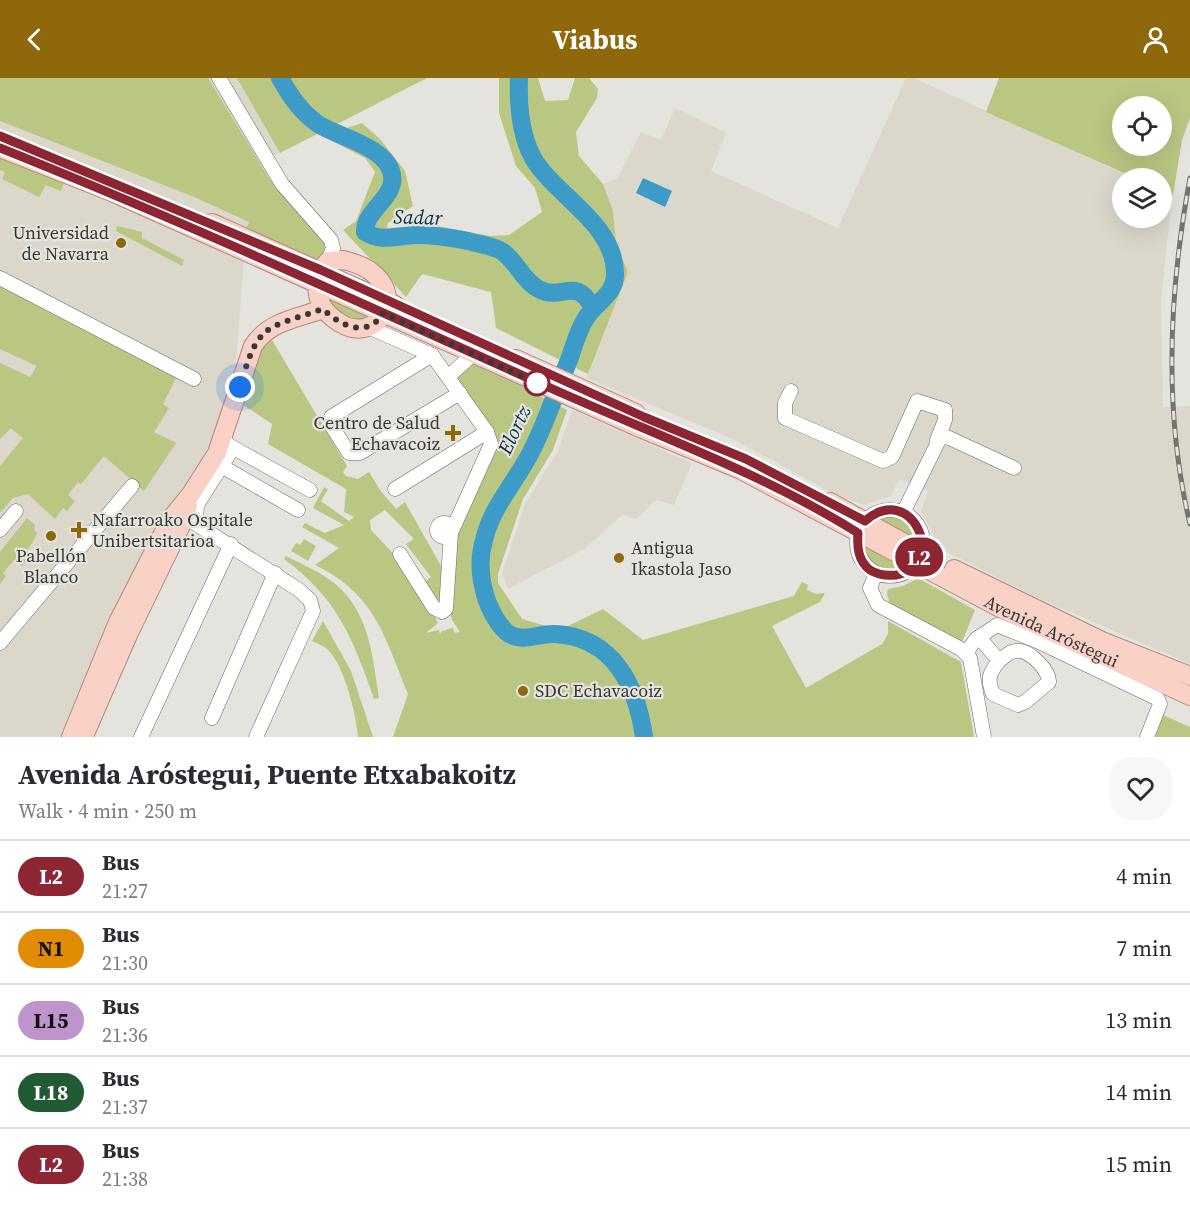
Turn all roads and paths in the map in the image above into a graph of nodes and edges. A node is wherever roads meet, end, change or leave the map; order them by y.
1 (219, 78) edge
2 (0, 136) edge
3 (0, 148) edge
4 (322, 272) junction
5 (0, 278) edge
6 (385, 307) junction
7 (323, 309) junction
8 (368, 327) junction
9 (473, 354) junction
10 (432, 355) junction
11 (530, 372) junction
12 (449, 376) junction
13 (194, 379) dead end
14 (792, 391) dead end
15 (460, 393) junction
16 (487, 432) junction
17 (937, 440) junction
18 (227, 443) junction
19 (223, 466) junction
20 (1014, 468) dead end
21 (132, 486) dead end
22 (395, 489) dead end
23 (310, 490) dead end
24 (191, 494) junction
25 (298, 510) dead end
26 (16, 511) dead end
27 (903, 513) junction
28 (191, 520) junction
29 (862, 527) junction
30 (0, 530) edge
31 (231, 544) junction
32 (400, 554) dead end
33 (919, 558) junction
34 (275, 573) junction
35 (876, 573) junction
36 (979, 637) junction
37 (0, 643) edge
38 (966, 653) junction
39 (999, 661) junction
40 (1190, 676) edge
41 (1190, 696) edge
42 (213, 718) dead end
43 (76, 734) edge
44 (141, 737) edge
45 (256, 737) edge
46 (984, 737) edge
47 (1147, 737) edge

1 - 4 street
2 - 4 main road
3 - 4 main road
4 - 6 main road, Avenida Aróstegui
4 - 6 main road
4 - 7 main road
5 - 13 street
6 - 8 main road
6 - 9 main road, Avenida Aróstegui
6 - 11 main road, Avenida Aróstegui
7 - 8 main road
7 - 18 main road
8 - 10 street
9 - 11 main road, Avenida Aróstegui
9 - 12 street
10 - 12 street
10 - 15 street
11 - 29 main road, Avenida Aróstegui
12 - 15 street
14 - 17 street
15 - 16 street
16 - 22 street
16 - 32 street
17 - 20 street
17 - 27 street
18 - 19 street
18 - 23 street
18 - 24 main road
19 - 25 street
19 - 28 street
21 - 37 street
24 - 28 main road
24 - 43 main road
26 - 30 street
27 - 29 street
27 - 33 street
28 - 31 street
28 - 43 main road
29 - 33 main road, Avenida Aróstegui
29 - 35 street
31 - 34 street
31 - 44 street
33 - 35 street
33 - 40 main road, Avenida Aróstegui
33 - 41 main road, Avenida Aróstegui
34 - 42 street
34 - 45 street
35 - 38 street
36 - 38 street
36 - 39 street
36 - 47 street
38 - 46 street
39 - 39 street

